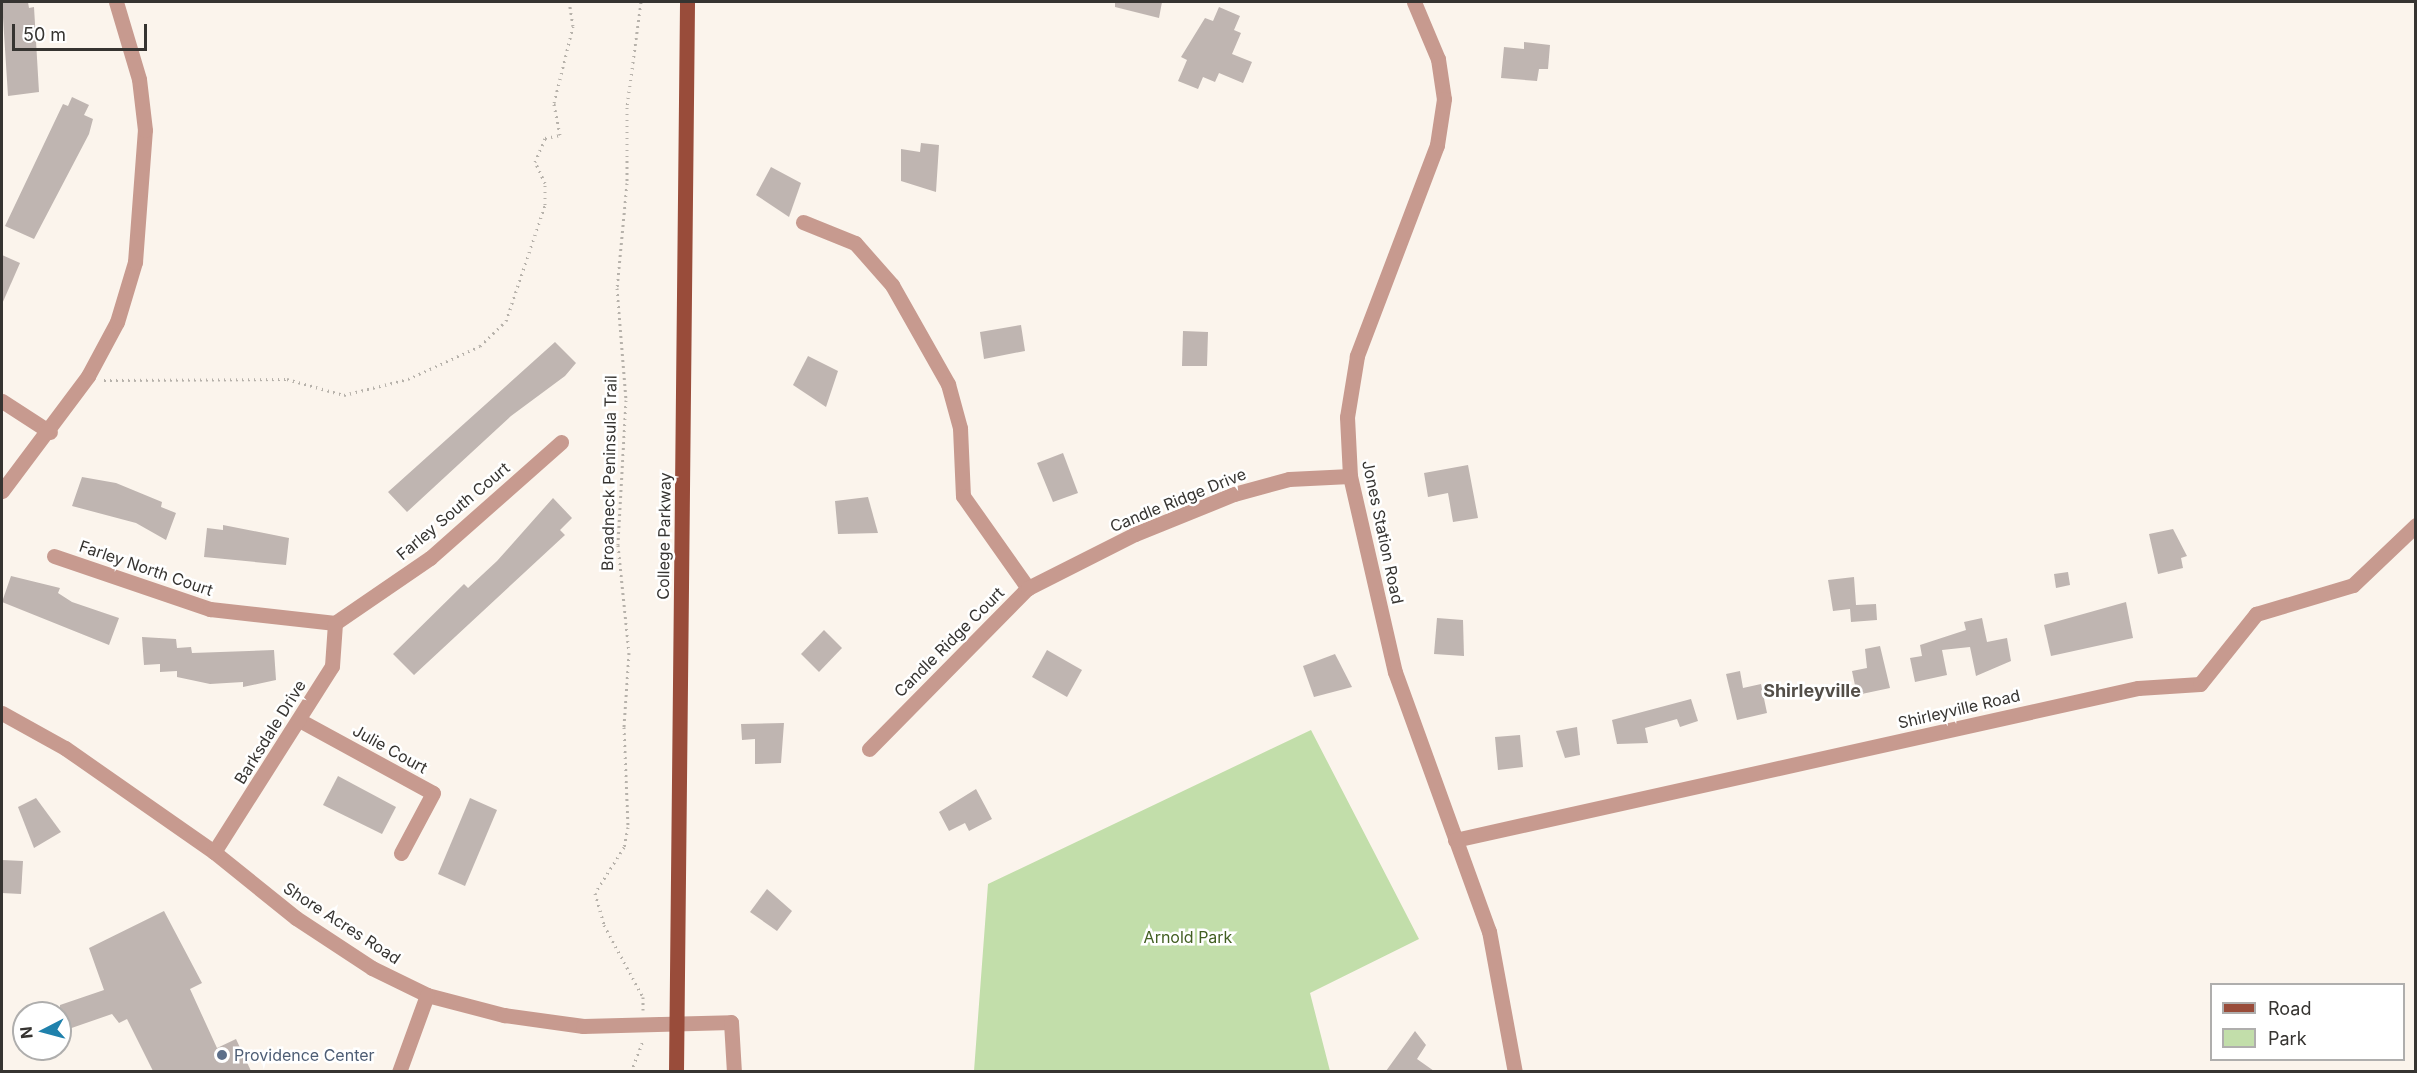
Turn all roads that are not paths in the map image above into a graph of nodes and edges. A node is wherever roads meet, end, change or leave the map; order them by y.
1 (116, 2) edge
2 (687, 2) edge
3 (1414, 2) edge
4 (803, 222) dead end
5 (2, 401) edge
6 (50, 432) junction
7 (561, 442) dead end
8 (1350, 476) junction
9 (2, 491) edge
10 (2415, 525) edge
11 (54, 556) dead end
12 (1028, 588) junction
13 (335, 623) junction
14 (2, 713) edge
15 (301, 721) junction
16 (869, 749) dead end
17 (1455, 840) junction
18 (214, 852) junction
19 (400, 853) dead end
20 (427, 995) junction
21 (678, 1027) junction
22 (399, 1071) edge
23 (676, 1071) edge
24 (734, 1071) edge
25 (1515, 1071) edge

1 - 6 street
2 - 21 main road, College Parkway
3 - 8 street, Jones Station Road
4 - 12 street, Candle Ridge Court
5 - 6 street
6 - 9 street
7 - 13 street, Farley South Court
8 - 12 street, Candle Ridge Drive
8 - 17 street, Jones Station Road
10 - 17 street, Shirleyville Road
11 - 13 street, Farley North Court
12 - 16 street, Candle Ridge Court
13 - 15 street, Barksdale Drive
14 - 18 street, Shore Acres Road
15 - 18 street, Barksdale Drive
15 - 19 street, Julie Court
17 - 25 street, Jones Station Road
18 - 20 street, Shore Acres Road
20 - 21 street, Shore Acres Road
20 - 22 street
21 - 23 main road, College Parkway
21 - 24 street, Shore Acres Road

